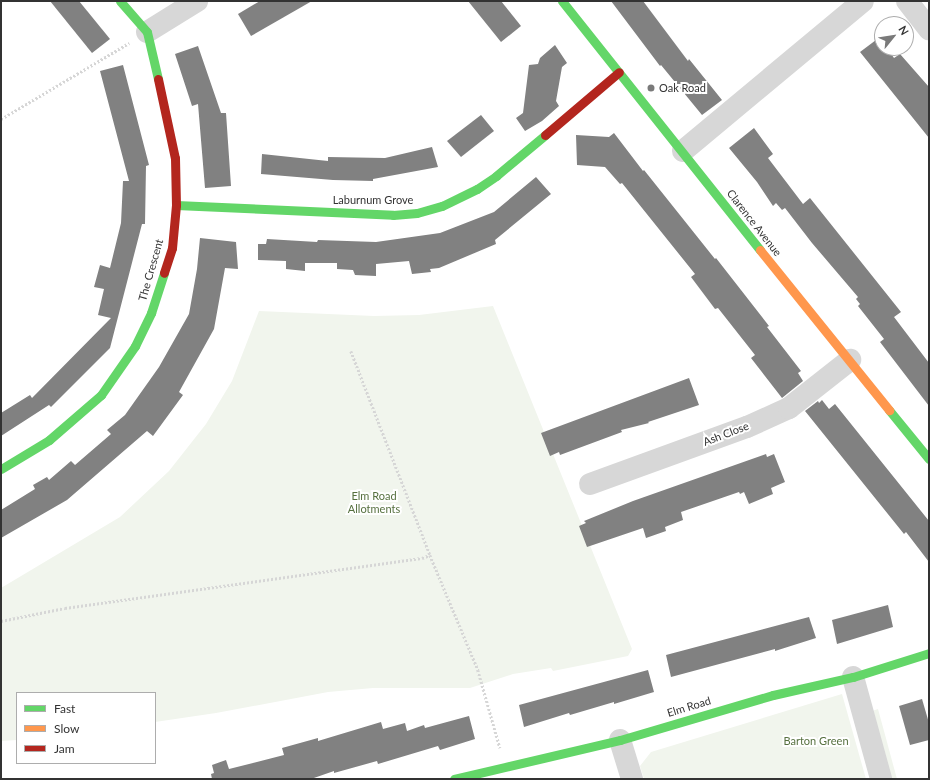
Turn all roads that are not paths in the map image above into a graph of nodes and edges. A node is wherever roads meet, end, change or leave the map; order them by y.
1 (120, 1) edge
2 (197, 1) edge
3 (562, 1) edge
4 (863, 1) edge
5 (907, 1) edge
6 (929, 29) edge
7 (147, 32) junction
8 (619, 72) junction
9 (683, 151) junction
10 (176, 205) junction
11 (850, 360) junction
12 (929, 459) edge
13 (1, 469) edge
14 (590, 484) dead end
15 (929, 653) edge
16 (853, 677) junction
17 (620, 740) junction
18 (454, 779) edge
19 (632, 779) edge
20 (881, 779) edge

1 - 7 street, The Crescent
2 - 7 street
3 - 8 street, Clarence Avenue
4 - 9 street
5 - 6 street
7 - 10 street, The Crescent
8 - 9 street, Clarence Avenue
8 - 10 street, Laburnum Grove
9 - 11 street, Clarence Avenue
10 - 13 street, The Crescent
11 - 12 street, Clarence Avenue
11 - 14 street, Ash Close
15 - 16 street, Elm Road
16 - 17 street, Elm Road
16 - 20 street
17 - 18 street, Elm Road
17 - 19 street

